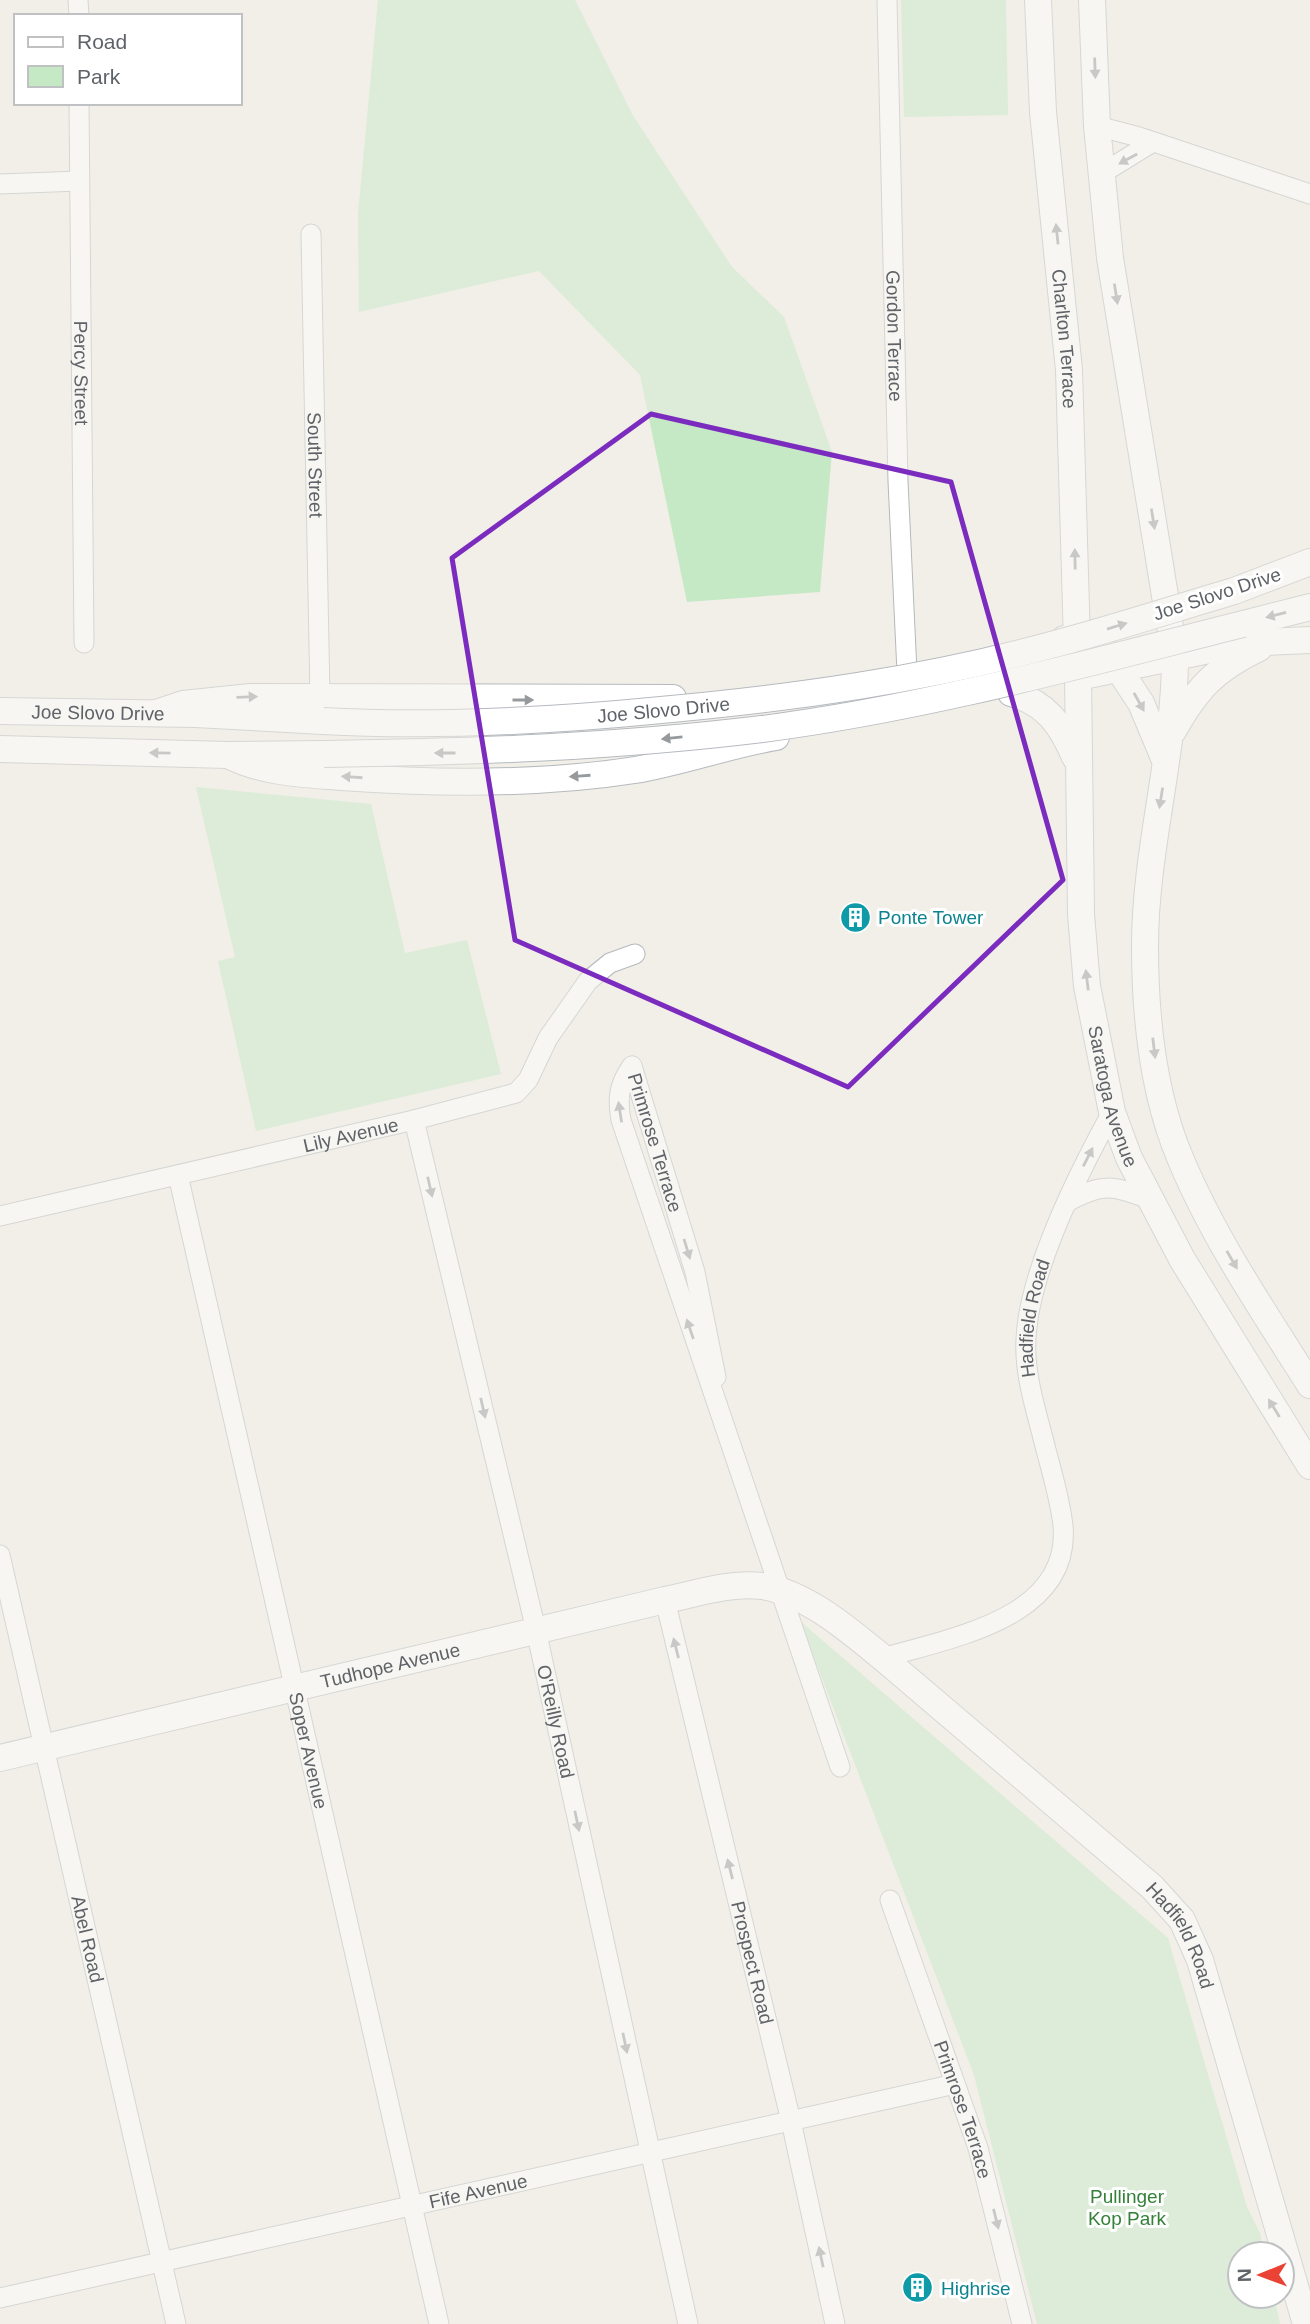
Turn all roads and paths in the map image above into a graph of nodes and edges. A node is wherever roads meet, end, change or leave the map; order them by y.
1 (887, 0) edge
2 (1038, 0) edge
3 (1092, 0) edge
4 (79, 105) edge
5 (1097, 126) junction
6 (1153, 142) junction
7 (1101, 174) junction
8 (79, 181) junction
9 (0, 184) edge
10 (1310, 194) edge
11 (311, 233) dead end
12 (1310, 562) edge
13 (1310, 607) edge
14 (1077, 637) junction
15 (1280, 639) junction
16 (1310, 640) edge
17 (84, 643) dead end
18 (1175, 657) junction
19 (1119, 669) junction
20 (907, 671) junction
21 (1078, 676) junction
22 (1011, 693) junction
23 (322, 709) junction
24 (0, 711) edge
25 (0, 749) edge
26 (1167, 750) junction
27 (228, 755) junction
28 (1078, 762) junction
29 (635, 954) dead end
30 (1112, 1112) junction
31 (415, 1120) junction
32 (178, 1175) junction
33 (1149, 1199) junction
34 (1067, 1202) junction
35 (0, 1216) edge
36 (1310, 1385) edge
37 (720, 1416) junction
38 (1310, 1466) edge
39 (0, 1555) edge
40 (780, 1592) junction
41 (665, 1600) junction
42 (536, 1630) junction
43 (883, 1658) junction
44 (294, 1687) junction
45 (44, 1747) junction
46 (0, 1758) edge
47 (840, 1767) dead end
48 (890, 1900) dead end
49 (955, 2084) junction
50 (791, 2121) junction
51 (649, 2153) junction
52 (410, 2204) junction
53 (162, 2262) junction
54 (0, 2298) edge
55 (176, 2324) edge
56 (439, 2324) edge
57 (688, 2324) edge
58 (835, 2324) edge
59 (1022, 2324) edge
60 (1306, 2324) edge

1 - 20 street, Gordon Terrace
14 -> 2 main road, Charlton Terrace
3 -> 5 main road
4 - 8 street, Percy Street
5 - 6 street
5 - 7 main road
6 -> 7 street
6 - 10 street
7 -> 18 main road
8 - 9 street
8 - 17 street, Percy Street
11 - 23 street, South Street
23 -> 12 main road, Joe Slovo Drive, bridge
13 -> 27 main road, Joe Slovo Drive, bridge
14 - 19 main road
14 - 20 main road
14 - 21 main road, Charlton Terrace
15 - 16 main road
15 - 18 main road
15 - 26 main road
18 - 19 main road
18 - 26 main road
19 - 21 main road
19 -> 26 main road
23 -> 20 main road
21 - 22 main road
21 - 28 main road, Saratoga Avenue
22 -> 27 main road
22 - 28 main road
24 -> 23 main road, Joe Slovo Drive
27 -> 25 main road, Joe Slovo Drive
26 -> 36 main road
30 -> 28 main road, Saratoga Avenue
29 - 31 street, Lily Avenue
30 - 33 main road, Saratoga Avenue
34 -> 30 street, Hadfield Road
31 - 32 street, Lily Avenue
31 -> 42 street, O'Reilly Road
32 - 35 street, Lily Avenue
32 - 44 street, Soper Avenue
33 - 34 street
38 -> 33 main road, Saratoga Avenue
34 - 43 street, Hadfield Road
37 -> 37 street, Primrose Terrace
37 - 40 street, Primrose Terrace
39 - 45 street, Abel Road
40 - 41 main road, Tudhope Avenue
40 - 43 main road, Hadfield Road
40 - 47 street, Primrose Terrace
41 - 42 main road, Tudhope Avenue
50 -> 41 street, Prospect Road
42 - 44 main road, Tudhope Avenue
42 -> 51 street, O'Reilly Road
43 - 60 main road, Hadfield Road
44 - 45 main road, Tudhope Avenue
44 - 52 street, Soper Avenue
45 - 46 main road, Tudhope Avenue
45 - 53 street, Abel Road
48 - 49 street, Primrose Terrace
49 - 50 street, Fife Avenue
49 -> 59 street, Primrose Terrace
50 - 51 street, Fife Avenue
58 -> 50 street, Prospect Road
51 - 52 street, Fife Avenue
51 - 57 street, O'Reilly Road
52 - 53 street, Fife Avenue
52 - 56 street, Soper Avenue
53 - 54 street, Fife Avenue
53 - 55 street, Abel Road

